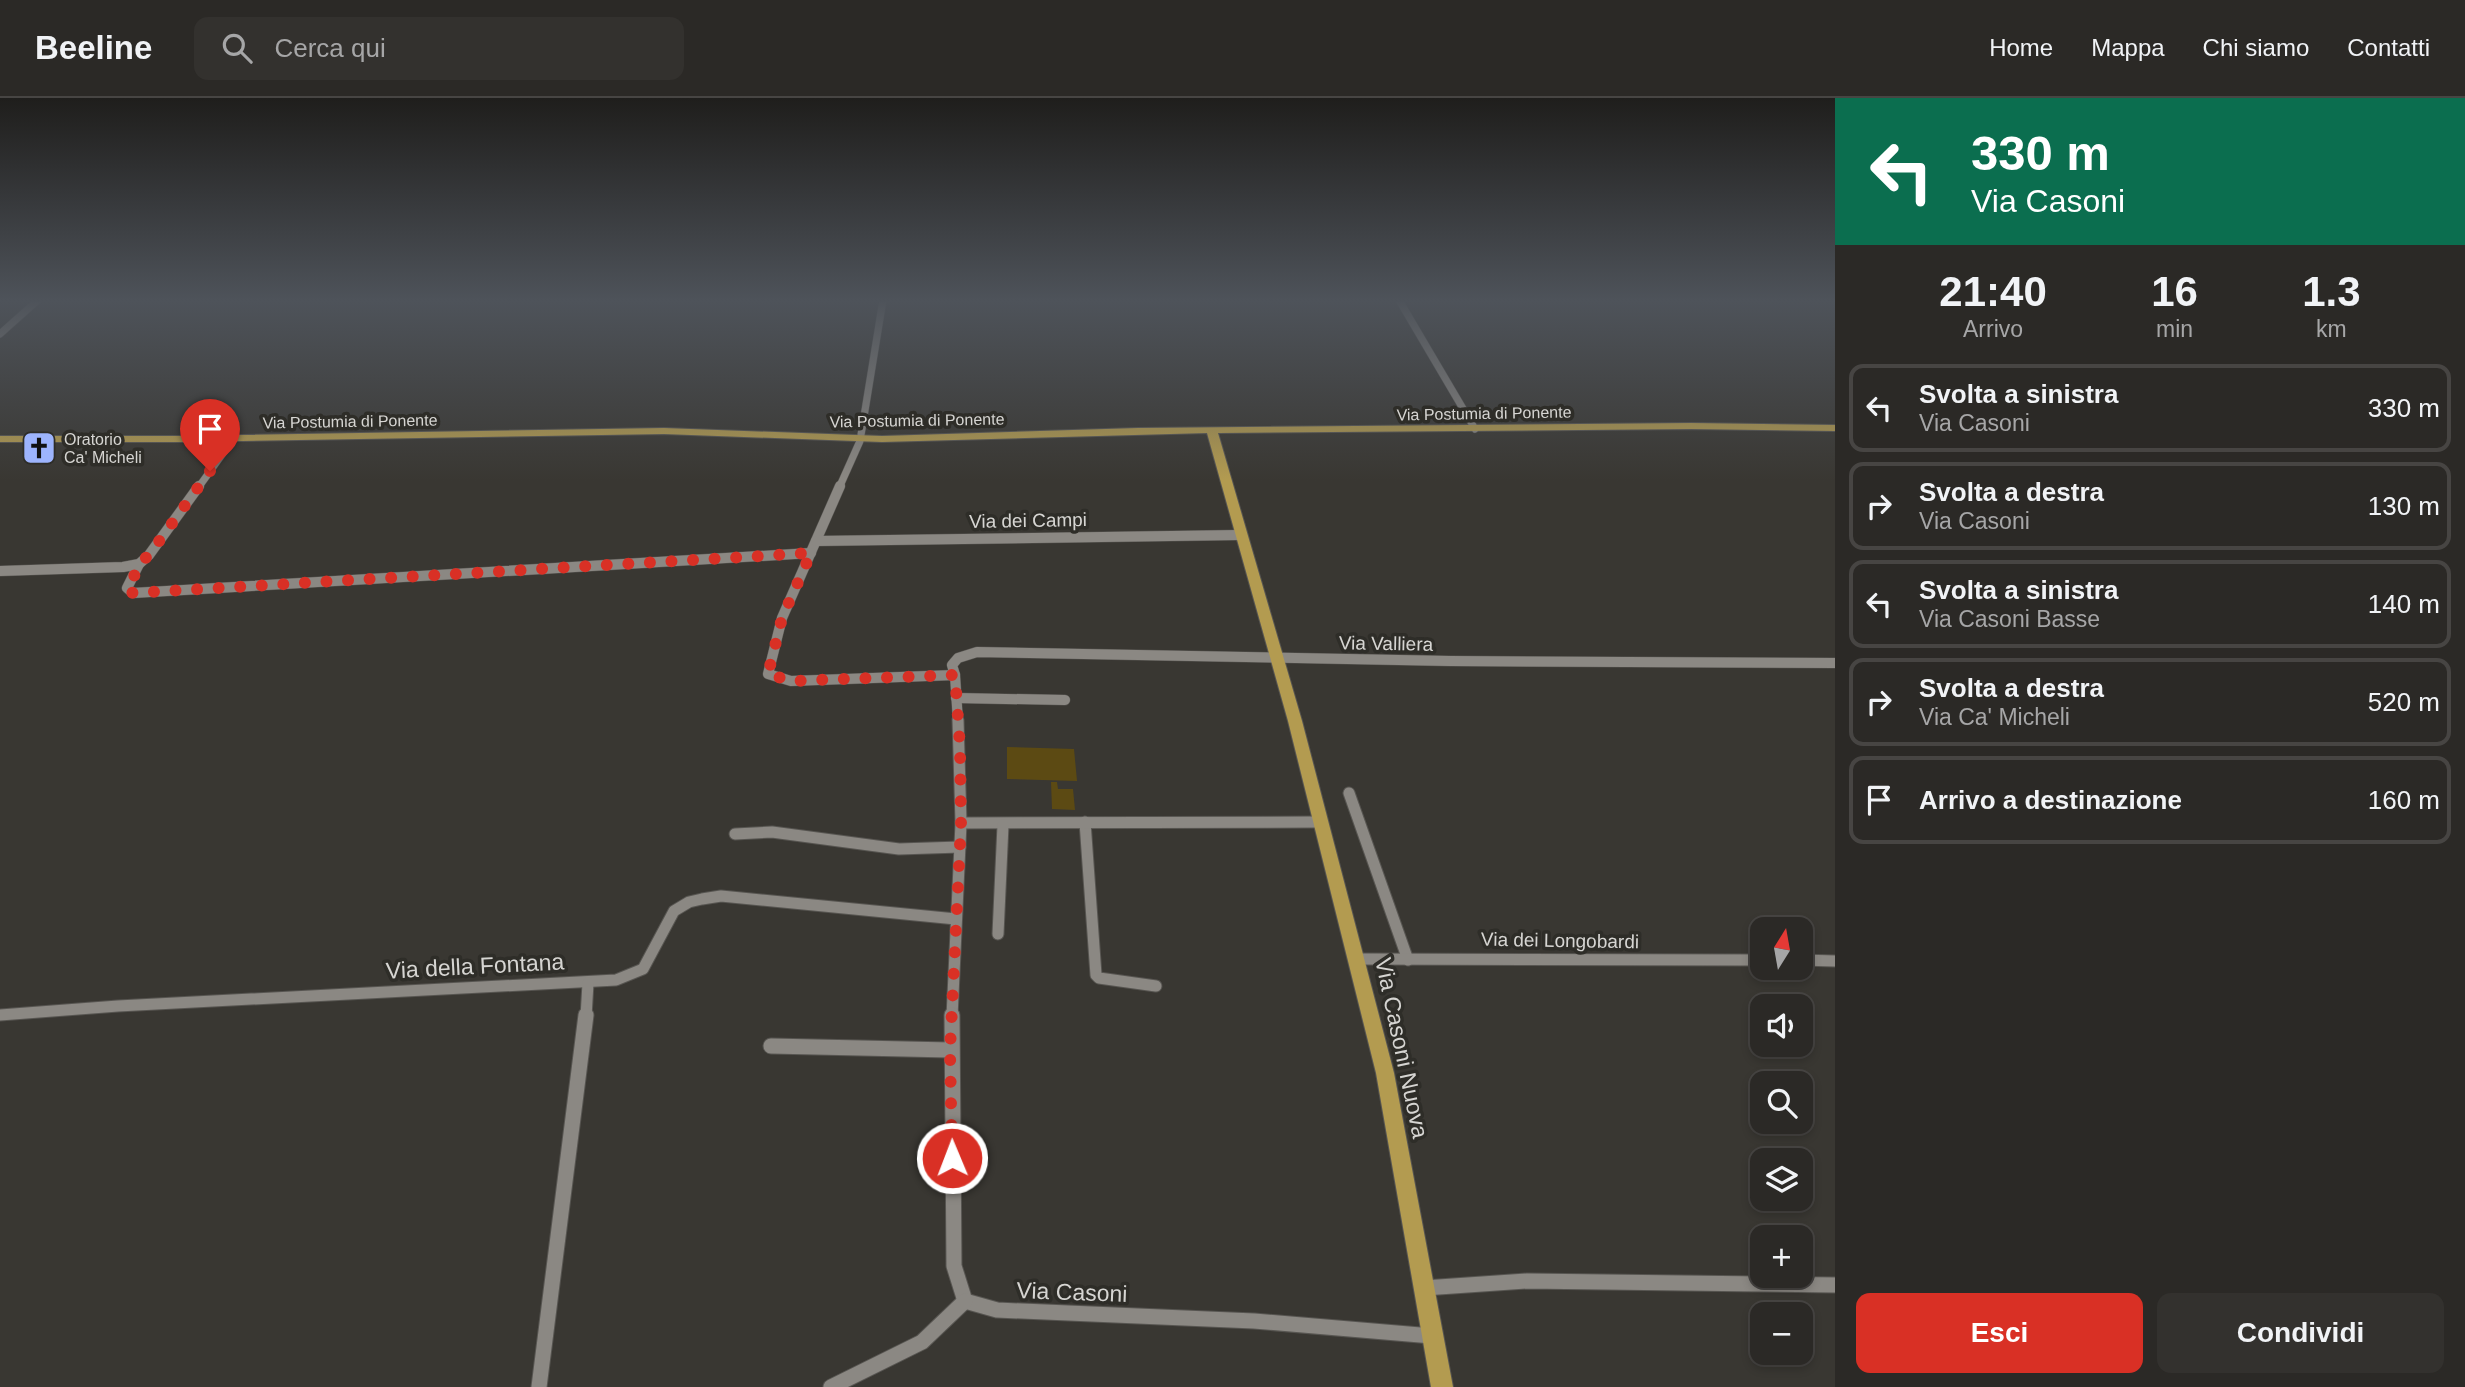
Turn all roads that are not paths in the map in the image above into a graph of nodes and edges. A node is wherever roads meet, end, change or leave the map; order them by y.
1 (873, 360) edge
2 (1434, 360) edge
3 (1835, 428) edge
4 (1475, 429) junction
5 (1212, 432) junction
6 (234, 438) junction
7 (860, 438) junction
8 (0, 439) edge
9 (1240, 535) junction
10 (814, 547) junction
11 (139, 564) junction
12 (0, 572) edge
13 (1278, 662) junction
14 (1835, 663) edge
15 (1453, 664) junction
16 (1835, 668) edge
17 (955, 675) junction
18 (956, 698) junction
19 (1065, 700) dead end
20 (1349, 793) dead end
21 (1086, 822) junction
22 (1319, 822) junction
23 (961, 824) junction
24 (1003, 825) junction
25 (735, 834) dead end
26 (960, 847) junction
27 (956, 919) junction
28 (998, 934) dead end
29 (1357, 959) junction
30 (1408, 960) junction
31 (1750, 960) edge
32 (1813, 960) edge
33 (1835, 961) edge
34 (588, 983) junction
35 (1156, 986) dead end
36 (0, 1015) edge
37 (771, 1046) dead end
38 (950, 1050) junction
39 (1835, 1285) edge
40 (1424, 1288) junction
41 (965, 1301) junction
42 (1432, 1336) junction
43 (539, 1387) edge
44 (831, 1387) edge
45 (1442, 1387) edge

1 - 7 street
2 - 4 street
3 - 4 main road, Via Postumia di Ponente
4 - 5 main road, Via Postumia di Ponente
5 - 7 main road, Via Postumia di Ponente
5 - 9 main road, Via Casoni Nuova
6 - 7 main road, Via Postumia di Ponente
6 - 8 main road, Via Postumia di Ponente
6 - 11 street
7 - 10 street
9 - 10 street, Via dei Campi
9 - 13 main road, Via Casoni Nuova
10 - 11 street, Via dei Campi
10 - 17 street
11 - 12 street
13 - 15 street, Via Valliera
13 - 17 street, Via Valliera
13 - 22 main road, Via Casoni Nuova
14 - 15 street, Via Valliera
15 - 16 street, Via Valliera
17 - 18 street
18 - 19 street
18 - 23 street
20 - 30 street
21 - 22 street
21 - 24 street
21 - 35 street
22 - 29 main road, Via Casoni Nuova
23 - 24 street
23 - 26 street
24 - 28 street
25 - 26 street
26 - 27 street
27 - 34 street
27 - 38 street
29 - 30 street, Via dei Longobardi
29 - 40 main road, Via Casoni Nuova
30 - 31 street, Via dei Longobardi
32 - 33 street
34 - 36 street, Via della Fontana
34 - 43 street, Via della Fontana
37 - 38 street
38 - 41 street
39 - 40 street
40 - 42 main road, Via Casoni Nuova
41 - 42 street, Via Casoni
41 - 44 street
42 - 45 main road, Via Casoni Nuova

